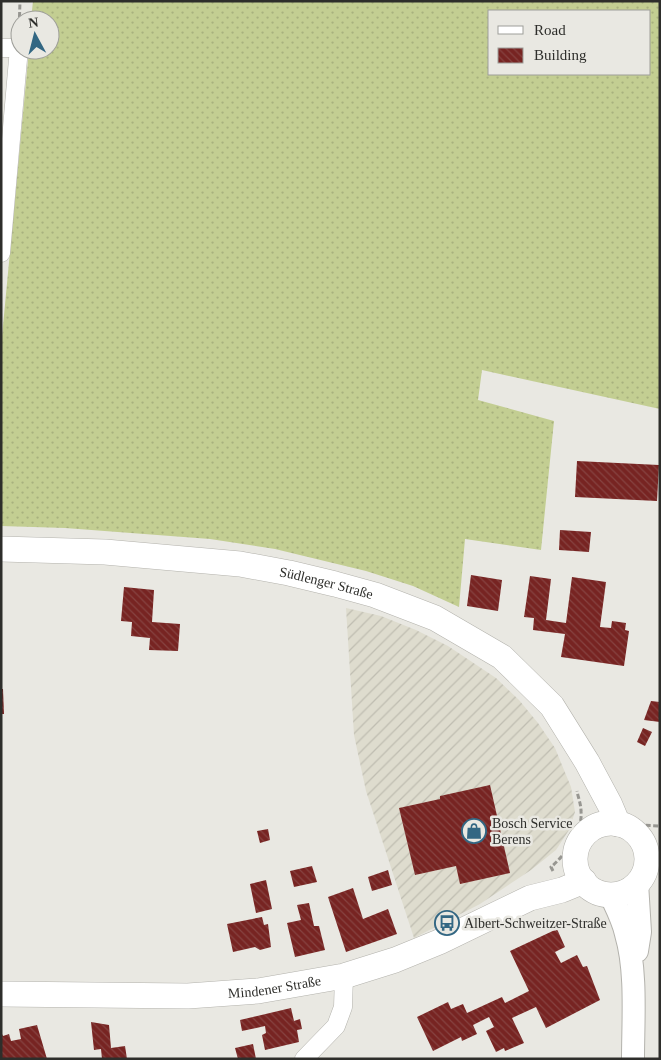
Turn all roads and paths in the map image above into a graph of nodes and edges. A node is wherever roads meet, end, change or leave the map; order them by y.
1 (18, 60) edge
2 (1, 253) edge
3 (1, 549) edge
4 (587, 762) junction
5 (577, 789) dead end
6 (586, 821) junction
7 (642, 827) edge
8 (576, 855) junction
9 (648, 866) edge
10 (556, 877) junction
11 (584, 881) junction
12 (610, 894) junction
13 (530, 898) junction
14 (344, 976) junction
15 (633, 981) junction
16 (1, 994) edge
17 (304, 1059) edge
18 (633, 1059) edge

1 - 2 street
3 - 4 main road, Südlenger Straße
4 - 6 main road, Südlenger Straße
4 - 7 main road, Südlenger Straße
5 - 6 path
6 - 7 main road
6 - 8 main road
6 - 10 path
7 - 9 main road
8 - 10 main road, Mindener Straße
8 - 11 main road
9 - 12 main road
9 - 15 street
10 - 13 main road, Mindener Straße
11 - 12 main road
11 - 13 main road, Mindener Straße
12 - 15 street
13 - 14 main road, Mindener Straße
14 - 16 main road, Mindener Straße
14 - 17 street
15 - 18 street

